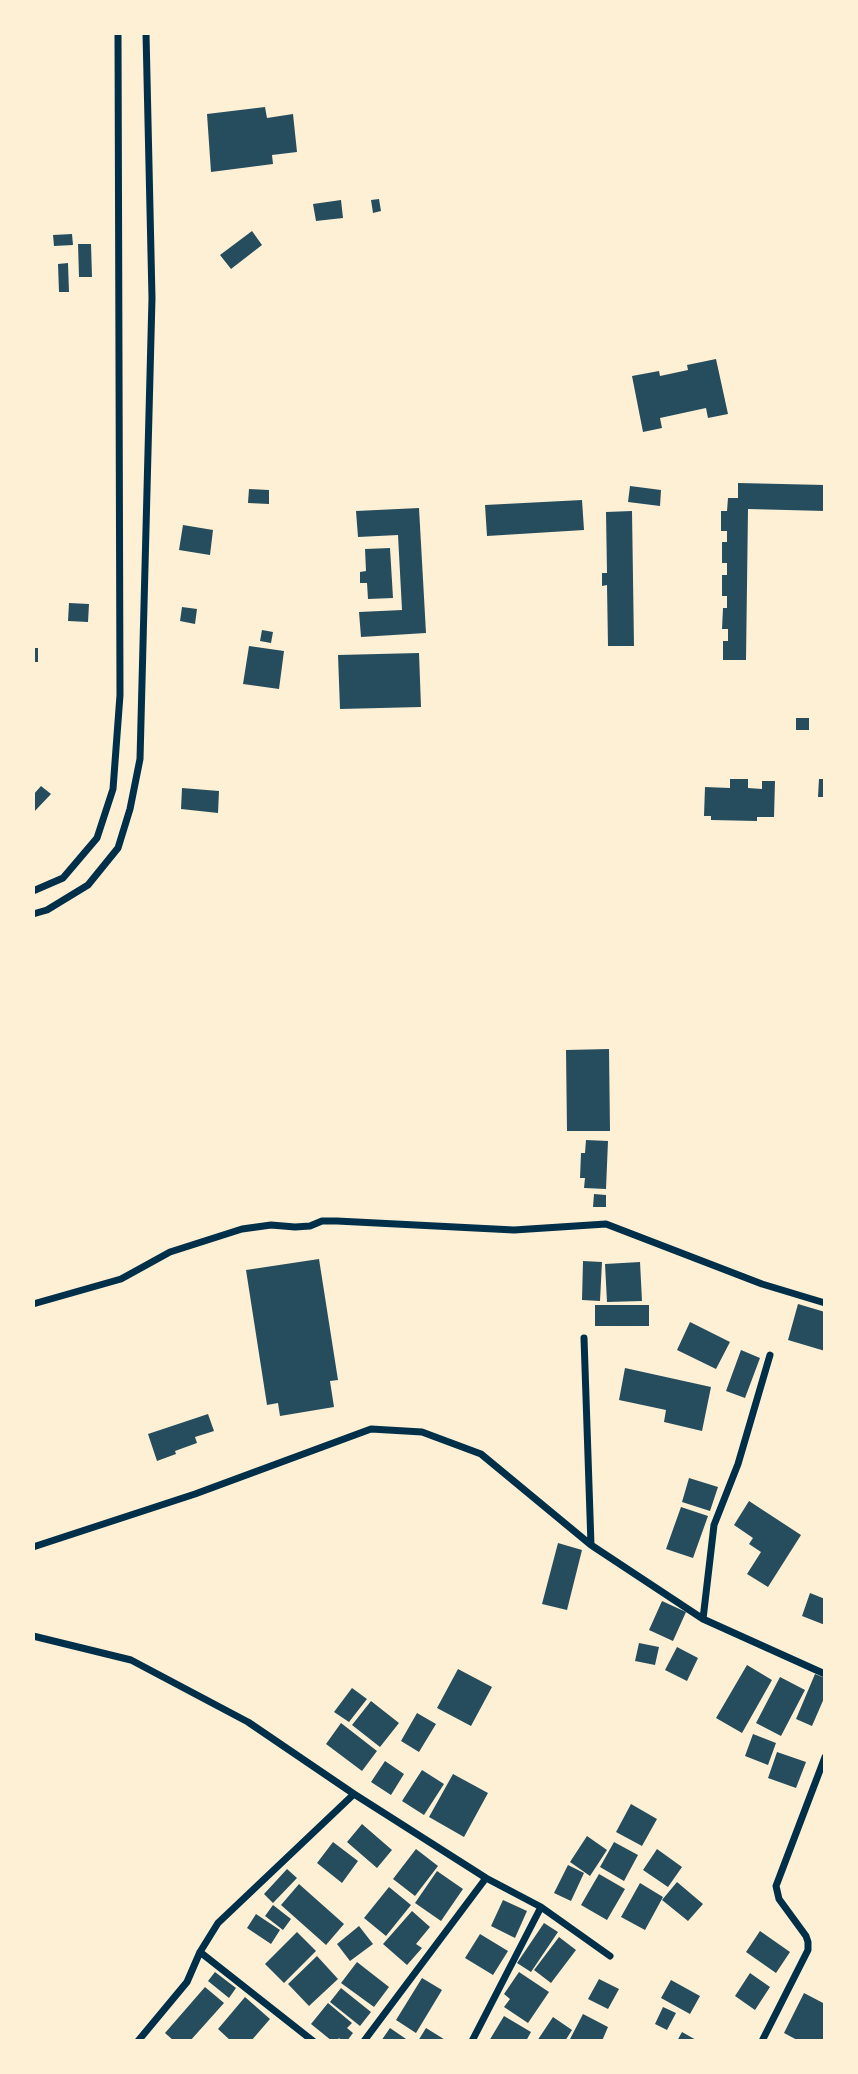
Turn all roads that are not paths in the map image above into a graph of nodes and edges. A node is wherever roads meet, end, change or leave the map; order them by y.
1 (118, 33) edge
2 (146, 33) edge
3 (33, 891) edge
4 (33, 914) edge
5 (825, 1303) edge
6 (33, 1304) edge
7 (584, 1338) dead end
8 (770, 1355) dead end
9 (591, 1545) junction
10 (33, 1547) edge
11 (703, 1619) junction
12 (33, 1636) edge
13 (825, 1674) edge
14 (825, 1757) edge
15 (354, 1794) junction
16 (486, 1878) junction
17 (541, 1908) junction
18 (200, 1952) junction
19 (610, 1956) dead end
20 (138, 2041) edge
21 (313, 2041) edge
22 (364, 2041) edge
23 (472, 2041) edge
24 (762, 2041) edge

1 - 3 street
2 - 4 street
5 - 6 street
7 - 9 street
8 - 11 street
9 - 10 street
9 - 11 street
11 - 13 street
12 - 15 street
14 - 24 street
15 - 16 street
15 - 18 street
16 - 17 street
16 - 22 street
17 - 19 street
17 - 23 street
18 - 20 street
18 - 21 street

